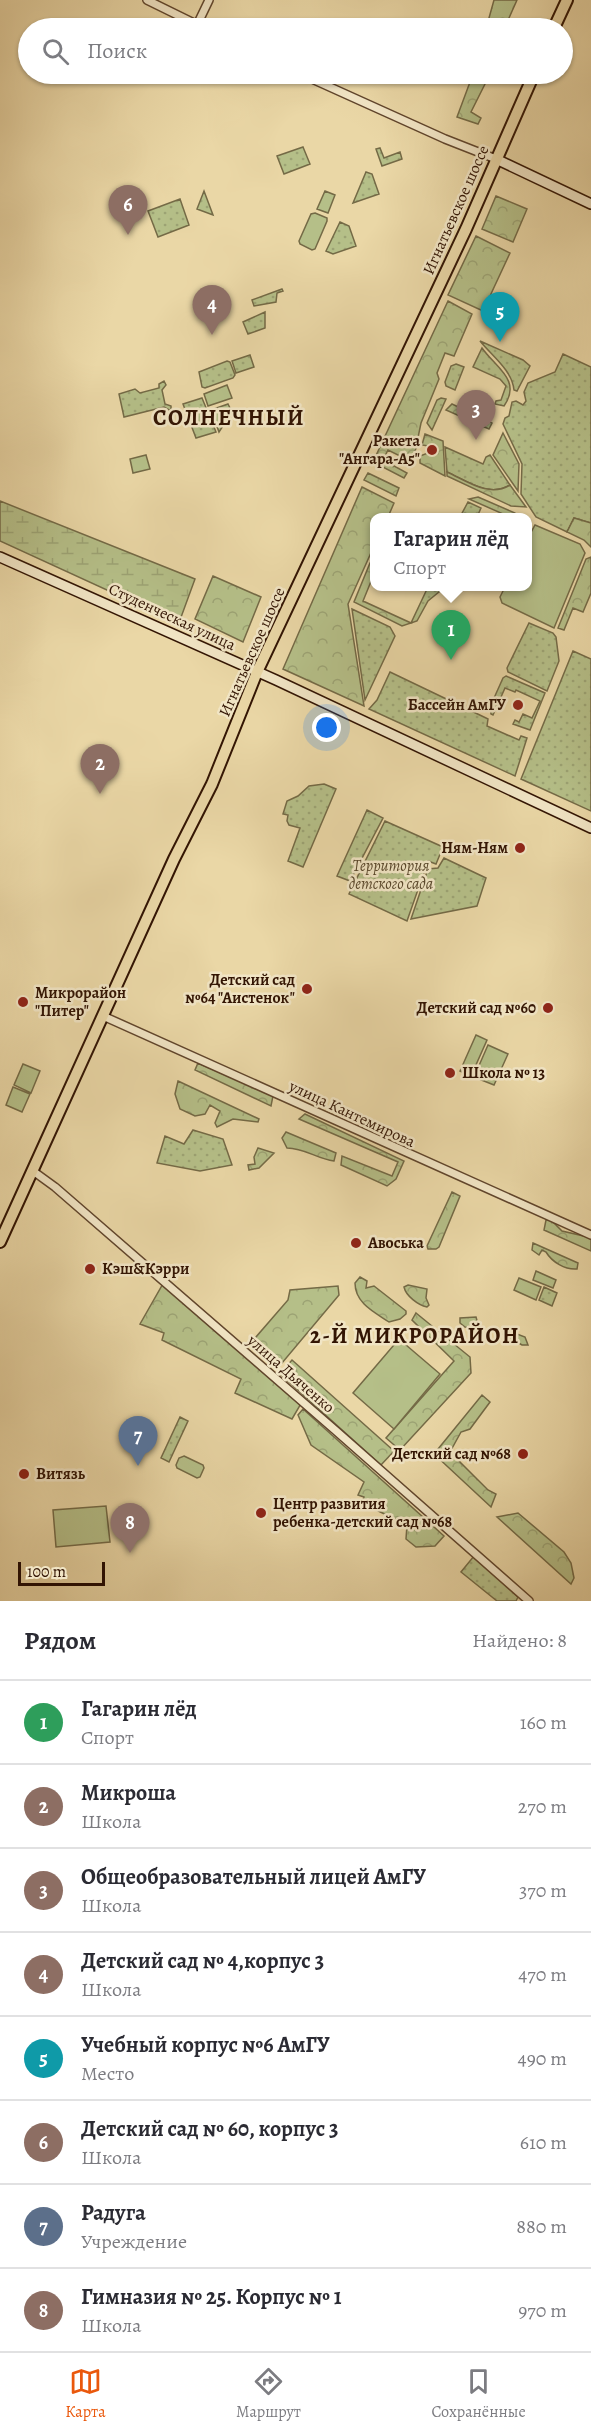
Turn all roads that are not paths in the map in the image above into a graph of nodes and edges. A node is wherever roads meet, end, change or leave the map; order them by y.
1 (147, 0) edge
2 (209, 0) edge
3 (567, 0) edge
4 (182, 18) edge
5 (203, 18) edge
6 (559, 18) edge
7 (323, 84) edge
8 (530, 84) edge
9 (496, 159) junction
10 (591, 204) edge
11 (0, 557) edge
12 (257, 672) junction
13 (591, 828) edge
14 (103, 1016) junction
15 (33, 1171) junction
16 (591, 1235) edge
17 (0, 1242) edge
18 (529, 1601) edge

1 - 4 street
2 - 5 street
3 - 6 main road
7 - 9 street
8 - 9 main road, Игнатьевское шоссе
9 - 10 main road
9 - 12 main road, Игнатьевское шоссе
11 - 12 main road, Студенческая улица
12 - 13 main road, Студенческая улица
12 - 14 main road, Игнатьевское шоссе
14 - 15 main road, Игнатьевское шоссе
14 - 16 street, улица Кантемирова
15 - 17 main road, Игнатьевское шоссе
15 - 18 street, улица Дьяченко

